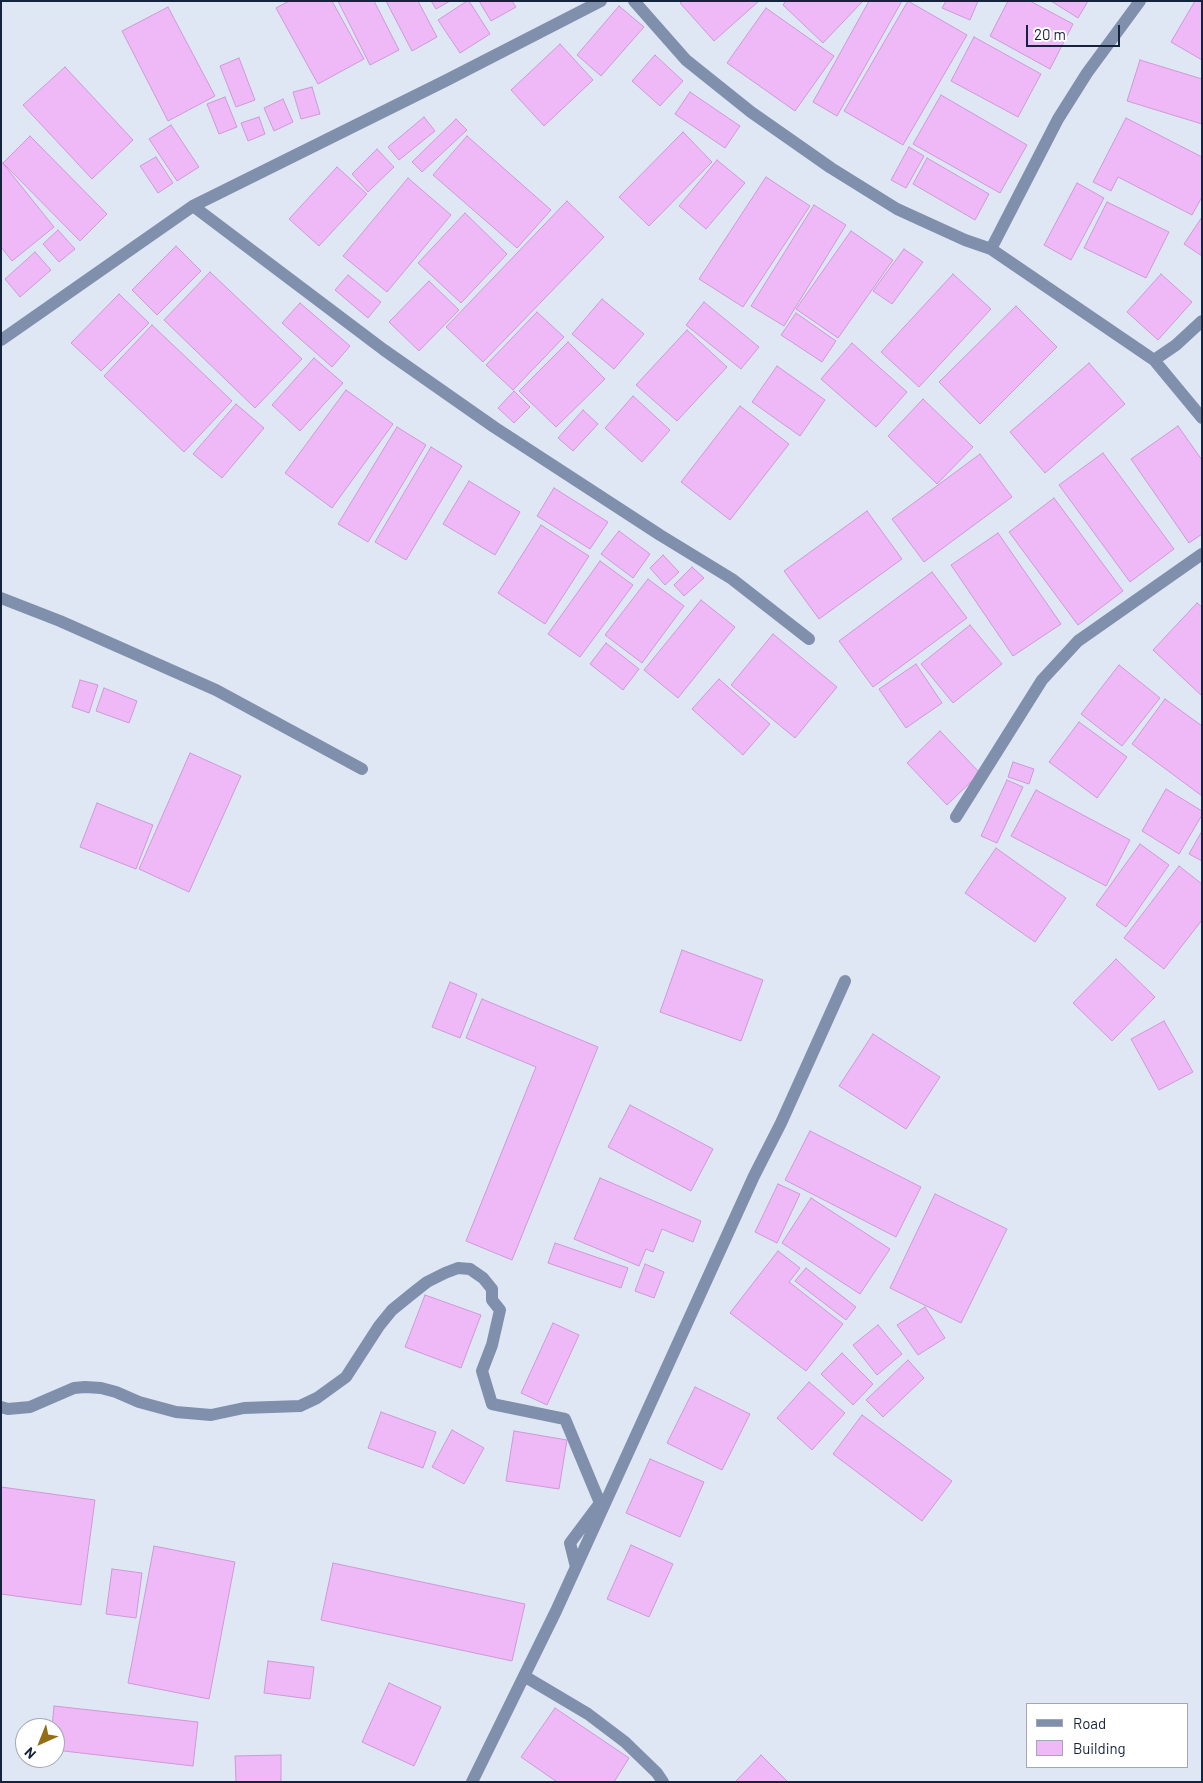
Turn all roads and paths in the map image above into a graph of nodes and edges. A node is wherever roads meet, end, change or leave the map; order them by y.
1 (601, 1) edge
2 (634, 1) edge
3 (1140, 1) edge
4 (193, 206) junction
5 (991, 249) junction
6 (1202, 321) edge
7 (1, 340) edge
8 (1154, 360) junction
9 (1202, 418) edge
10 (1202, 554) edge
11 (1, 598) edge
12 (809, 639) dead end
13 (362, 769) dead end
14 (956, 817) dead end
15 (845, 981) dead end
16 (1, 1407) edge
17 (576, 1567) junction
18 (524, 1676) junction
19 (472, 1782) edge
20 (663, 1782) edge

1 - 4 street
2 - 5 street
3 - 5 street
4 - 7 street
4 - 12 street
5 - 8 street
6 - 8 street
8 - 9 street
10 - 14 street
11 - 13 street
15 - 17 street
16 - 17 street
17 - 18 street
18 - 19 street
18 - 20 street

